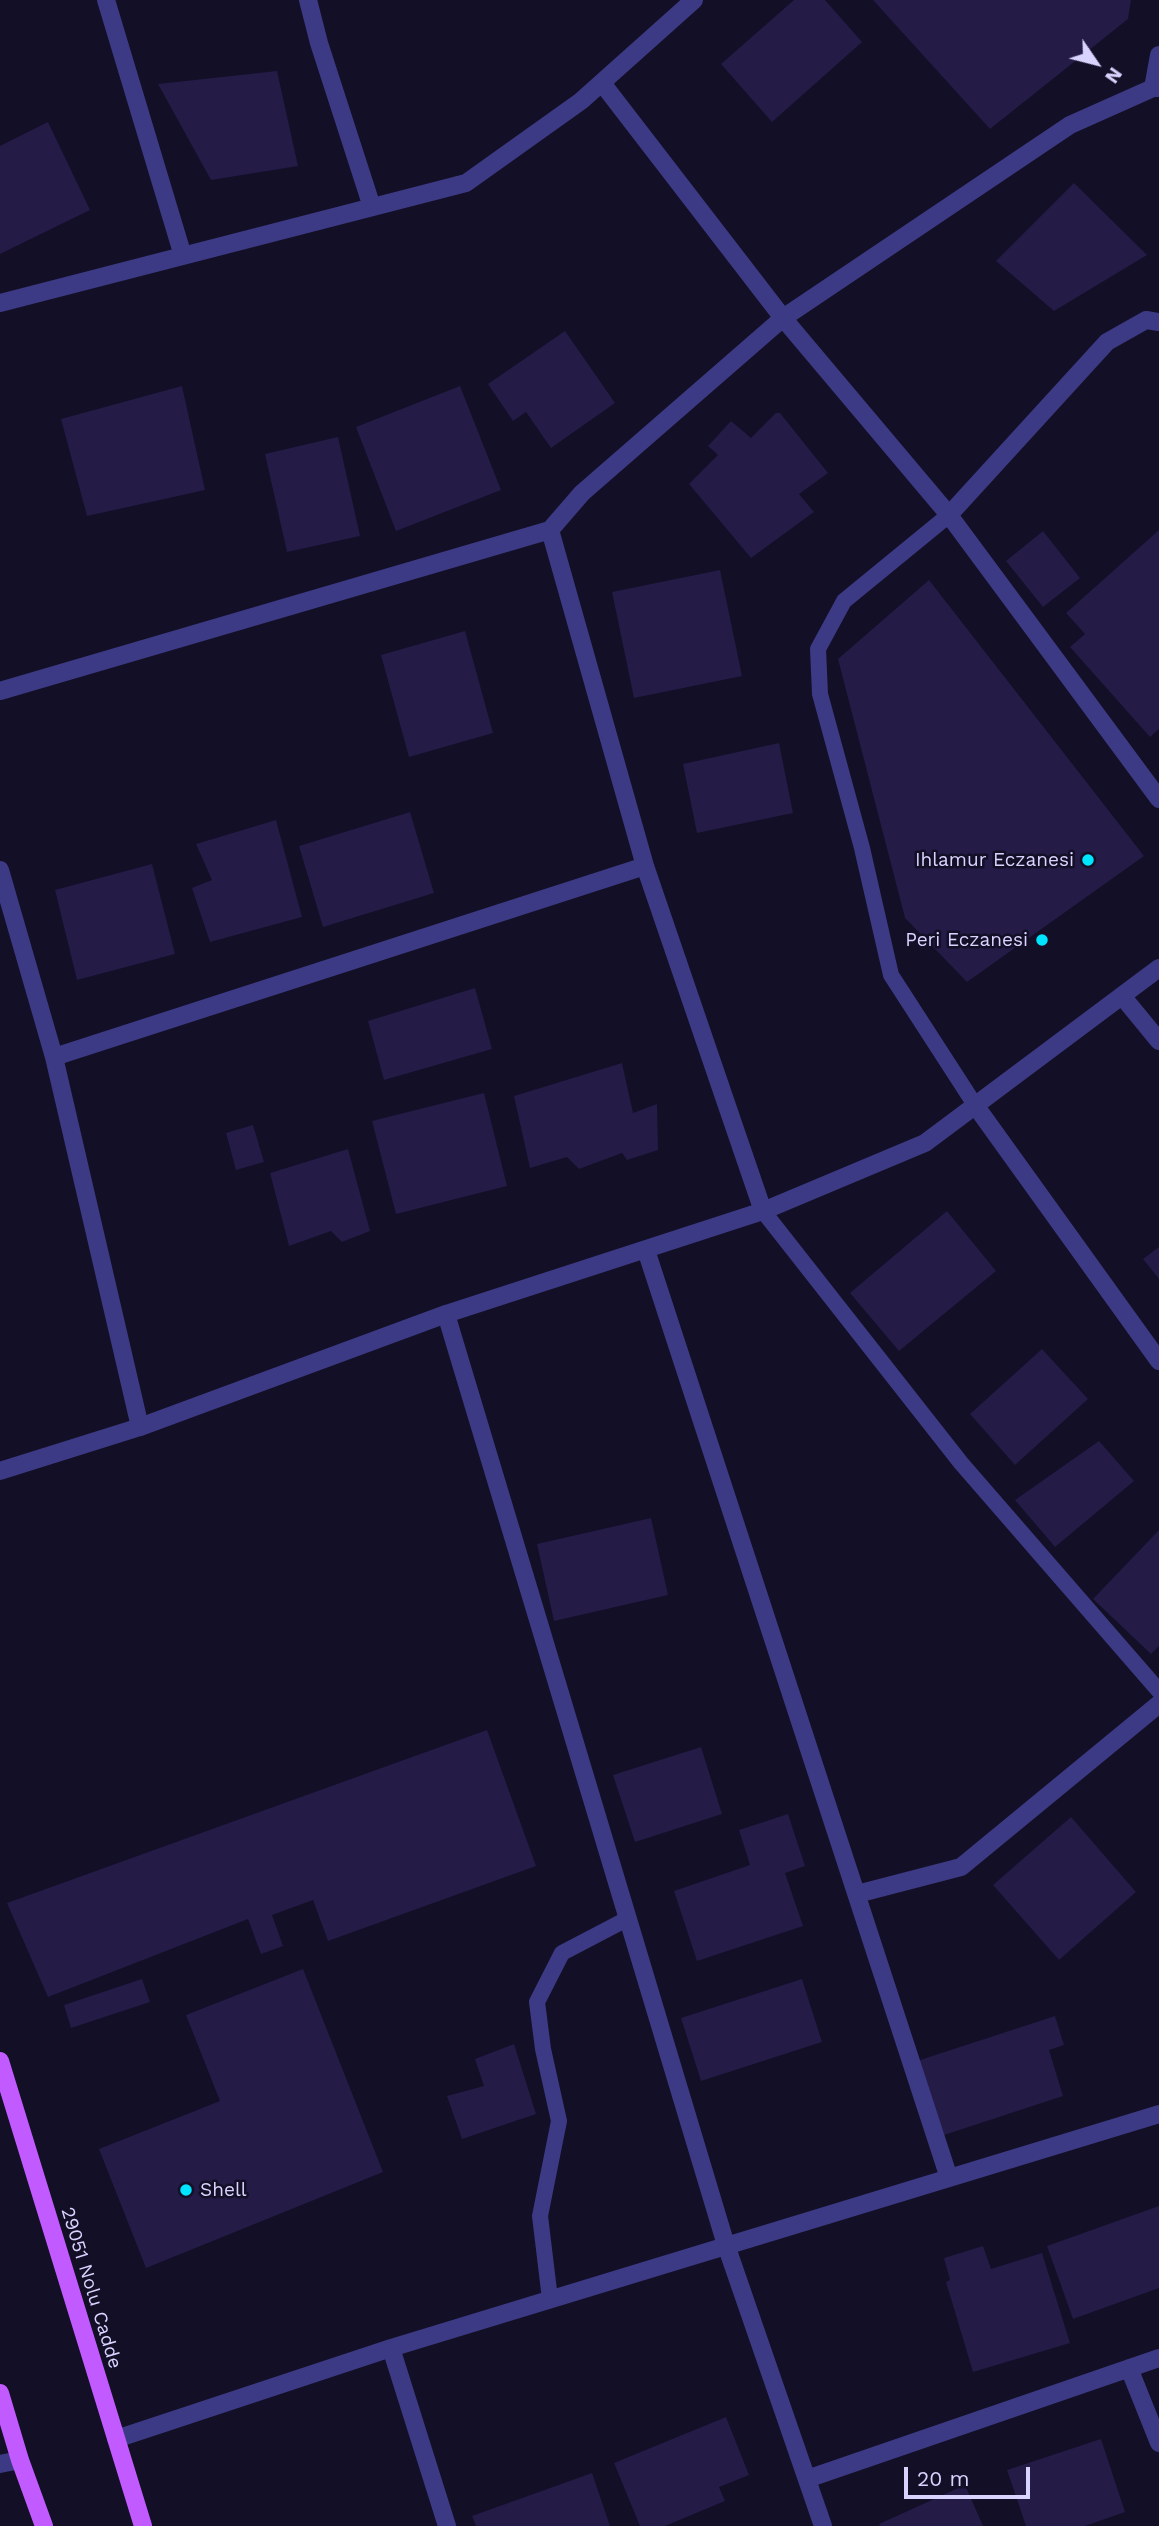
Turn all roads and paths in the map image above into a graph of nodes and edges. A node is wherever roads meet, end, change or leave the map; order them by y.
1 (106, 0) edge
2 (308, 0) edge
3 (694, 0) edge
4 (1159, 55) edge
5 (601, 83) junction
6 (1156, 88) edge
7 (372, 207) junction
8 (183, 256) junction
9 (0, 303) edge
10 (783, 318) junction
11 (1159, 322) edge
12 (949, 515) junction
13 (550, 530) junction
14 (0, 691) edge
15 (1159, 799) edge
16 (645, 866) junction
17 (0, 870) edge
18 (1159, 968) edge
19 (1122, 996) junction
20 (1159, 1041) edge
21 (54, 1057) junction
22 (975, 1105) junction
23 (763, 1211) junction
24 (646, 1250) junction
25 (446, 1314) junction
26 (1159, 1361) edge
27 (140, 1427) junction
28 (0, 1471) edge
29 (1159, 1692) edge
30 (1159, 1704) edge
31 (857, 1894) junction
32 (627, 1919) junction
33 (0, 2061) edge
34 (1159, 2114) edge
35 (949, 2178) junction
36 (726, 2245) junction
37 (550, 2299) junction
38 (391, 2348) junction
39 (1159, 2358) edge
40 (1129, 2368) junction
41 (0, 2393) edge
42 (116, 2439) junction
43 (1159, 2443) edge
44 (20, 2460) junction
45 (0, 2464) edge
46 (807, 2479) junction
47 (44, 2526) edge
48 (143, 2526) edge
49 (447, 2526) edge
50 (823, 2526) edge

1 - 8 street
2 - 7 street
3 - 5 street
4 - 6 street
5 - 7 street
5 - 10 street
6 - 10 street
7 - 8 street
8 - 9 street
10 - 12 street
10 - 13 street
11 - 12 street
12 - 15 street
12 - 22 lane
13 - 14 street
13 - 16 street
16 - 21 street
16 - 23 street
17 - 21 street
18 - 19 street
19 - 20 street
19 - 22 street
21 - 27 street
22 - 23 street
22 - 26 street
23 - 24 street
23 - 29 lane
24 - 25 street
24 - 31 street
25 - 27 street
25 - 32 street
27 - 28 street
30 - 31 street
31 - 35 street
32 - 36 street
32 - 37 lane
33 - 42 main road, 29051 Nolu Cadde
34 - 35 street
35 - 36 street
36 - 37 street
36 - 46 street
37 - 38 street
38 - 42 street
38 - 49 street
39 - 40 street
40 - 43 street
40 - 46 street
41 - 44 main road
42 - 48 main road, 29051 Nolu Cadde
44 - 45 street
44 - 47 main road
46 - 50 street

